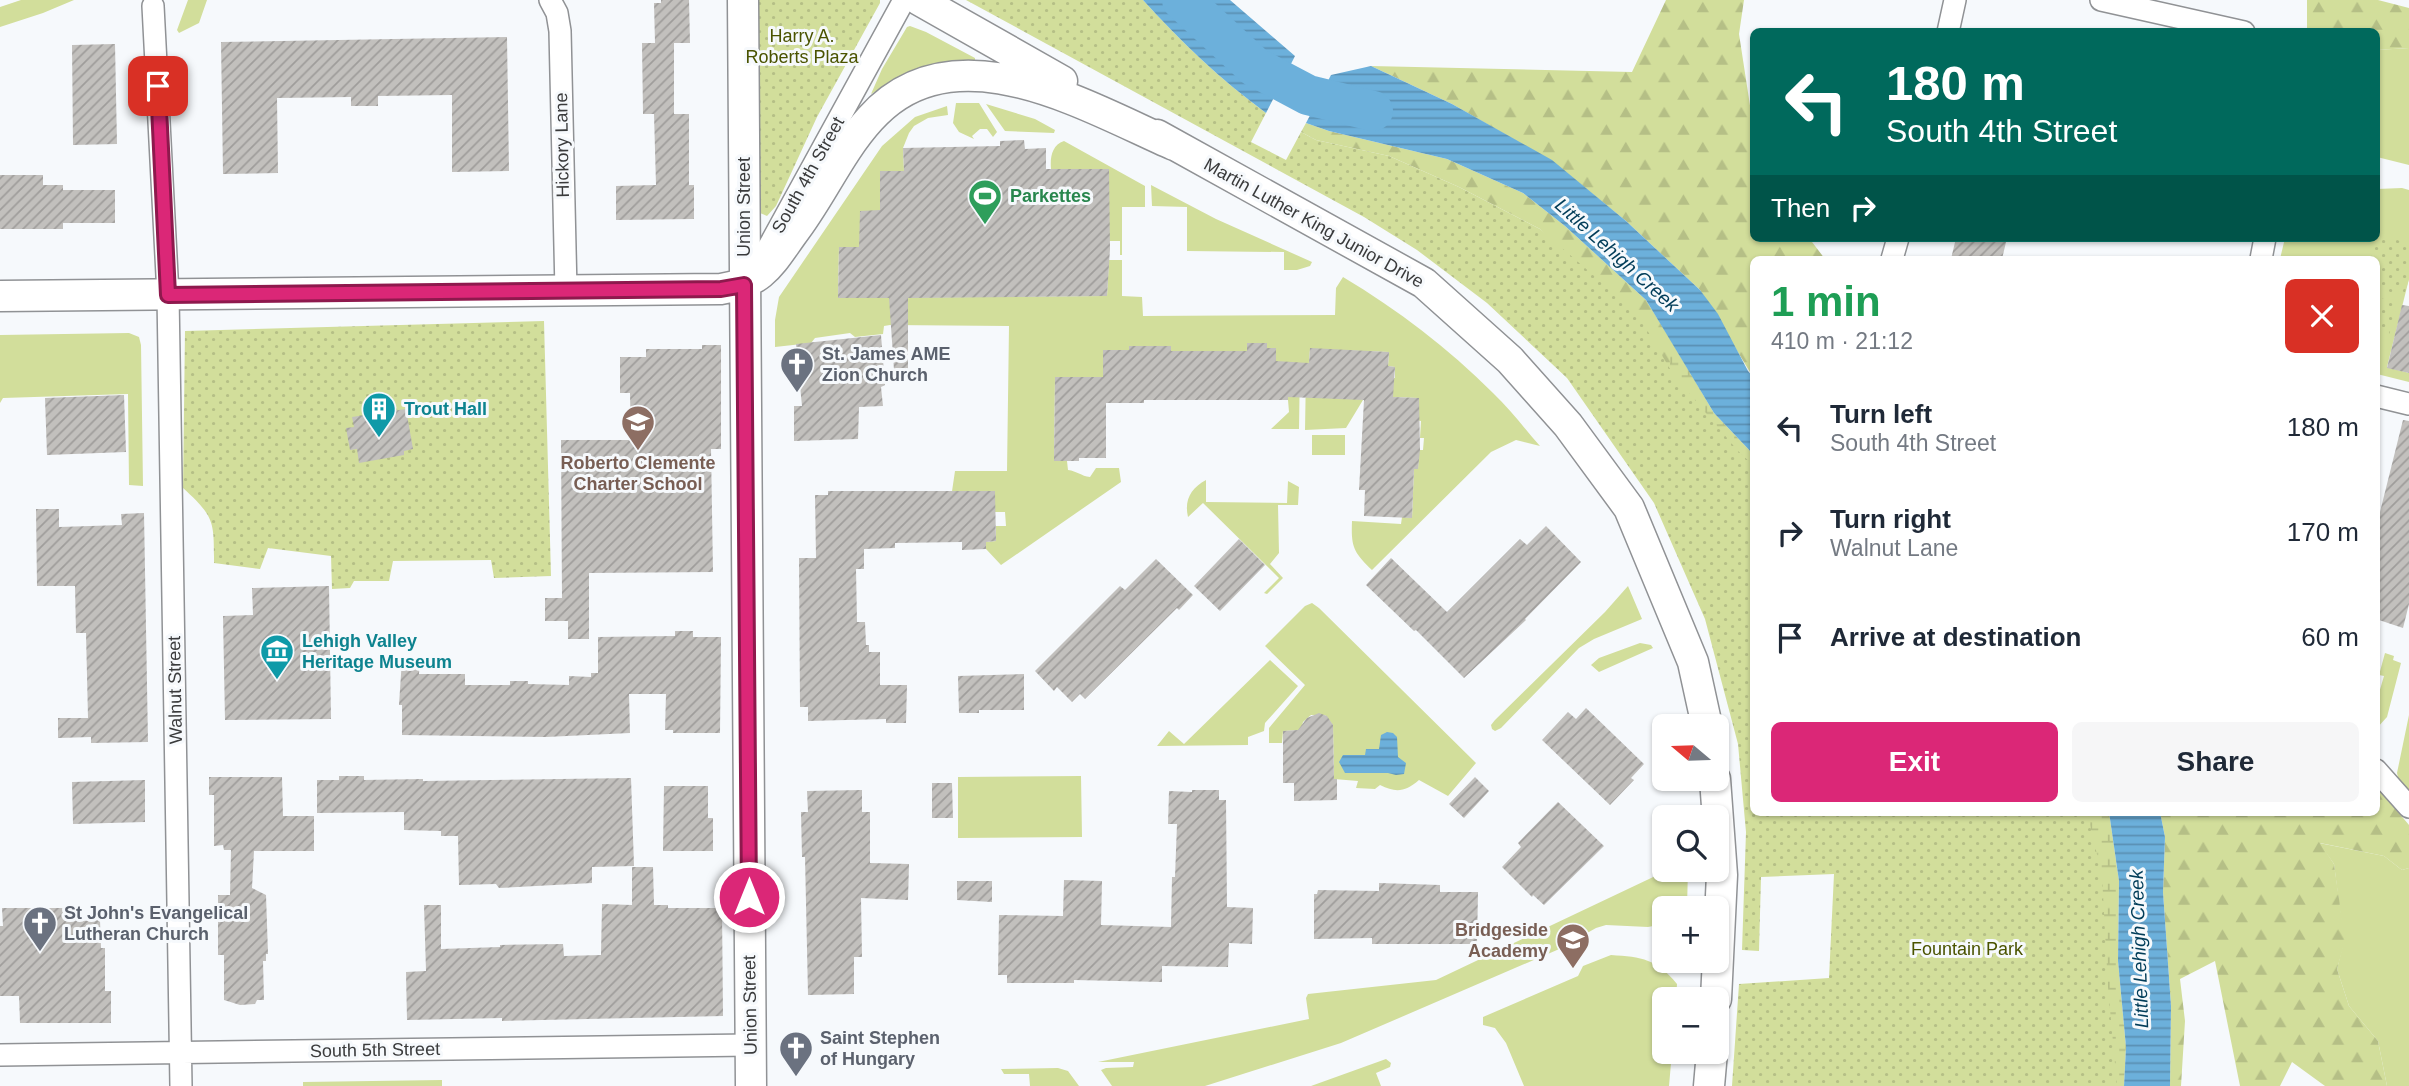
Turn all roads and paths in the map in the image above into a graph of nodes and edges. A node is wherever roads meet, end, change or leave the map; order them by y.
1 (550, 0) edge
2 (743, 0) edge
3 (904, 0) edge
4 (919, 0) edge
5 (1955, 0) edge
6 (2101, 0) edge
7 (153, 6) dead end
8 (1949, 28) edge
9 (2226, 28) edge
10 (1174, 145) junction
11 (744, 285) junction
12 (566, 291) junction
13 (168, 295) junction
14 (0, 296) edge
15 (2380, 397) edge
16 (2409, 404) edge
17 (1704, 714) edge
18 (2380, 774) edge
19 (1716, 791) edge
20 (2409, 807) edge
21 (1717, 987) edge
22 (750, 1045) junction
23 (181, 1052) junction
24 (0, 1055) edge
25 (1711, 1064) edge
26 (181, 1086) edge
27 (751, 1086) edge
28 (1709, 1086) edge

1 - 12 street, Hickory Lane
2 - 11 street, Union Street
3 - 11 street, South 4th Street
4 - 10 street, Martin Luther King Junior Drive
5 - 8 street
6 - 9 street
7 - 13 street, Walnut Street
10 - 11 street
10 - 17 street, Martin Luther King Junior Drive
11 - 12 street
11 - 22 street, Union Street
12 - 13 street
13 - 14 street
13 - 23 street, Walnut Street
15 - 16 street
18 - 20 street
19 - 21 street
22 - 23 street, South 5th Street
22 - 27 street, Union Street
23 - 24 street, South 5th Street
23 - 26 street, Walnut Street
25 - 28 street

